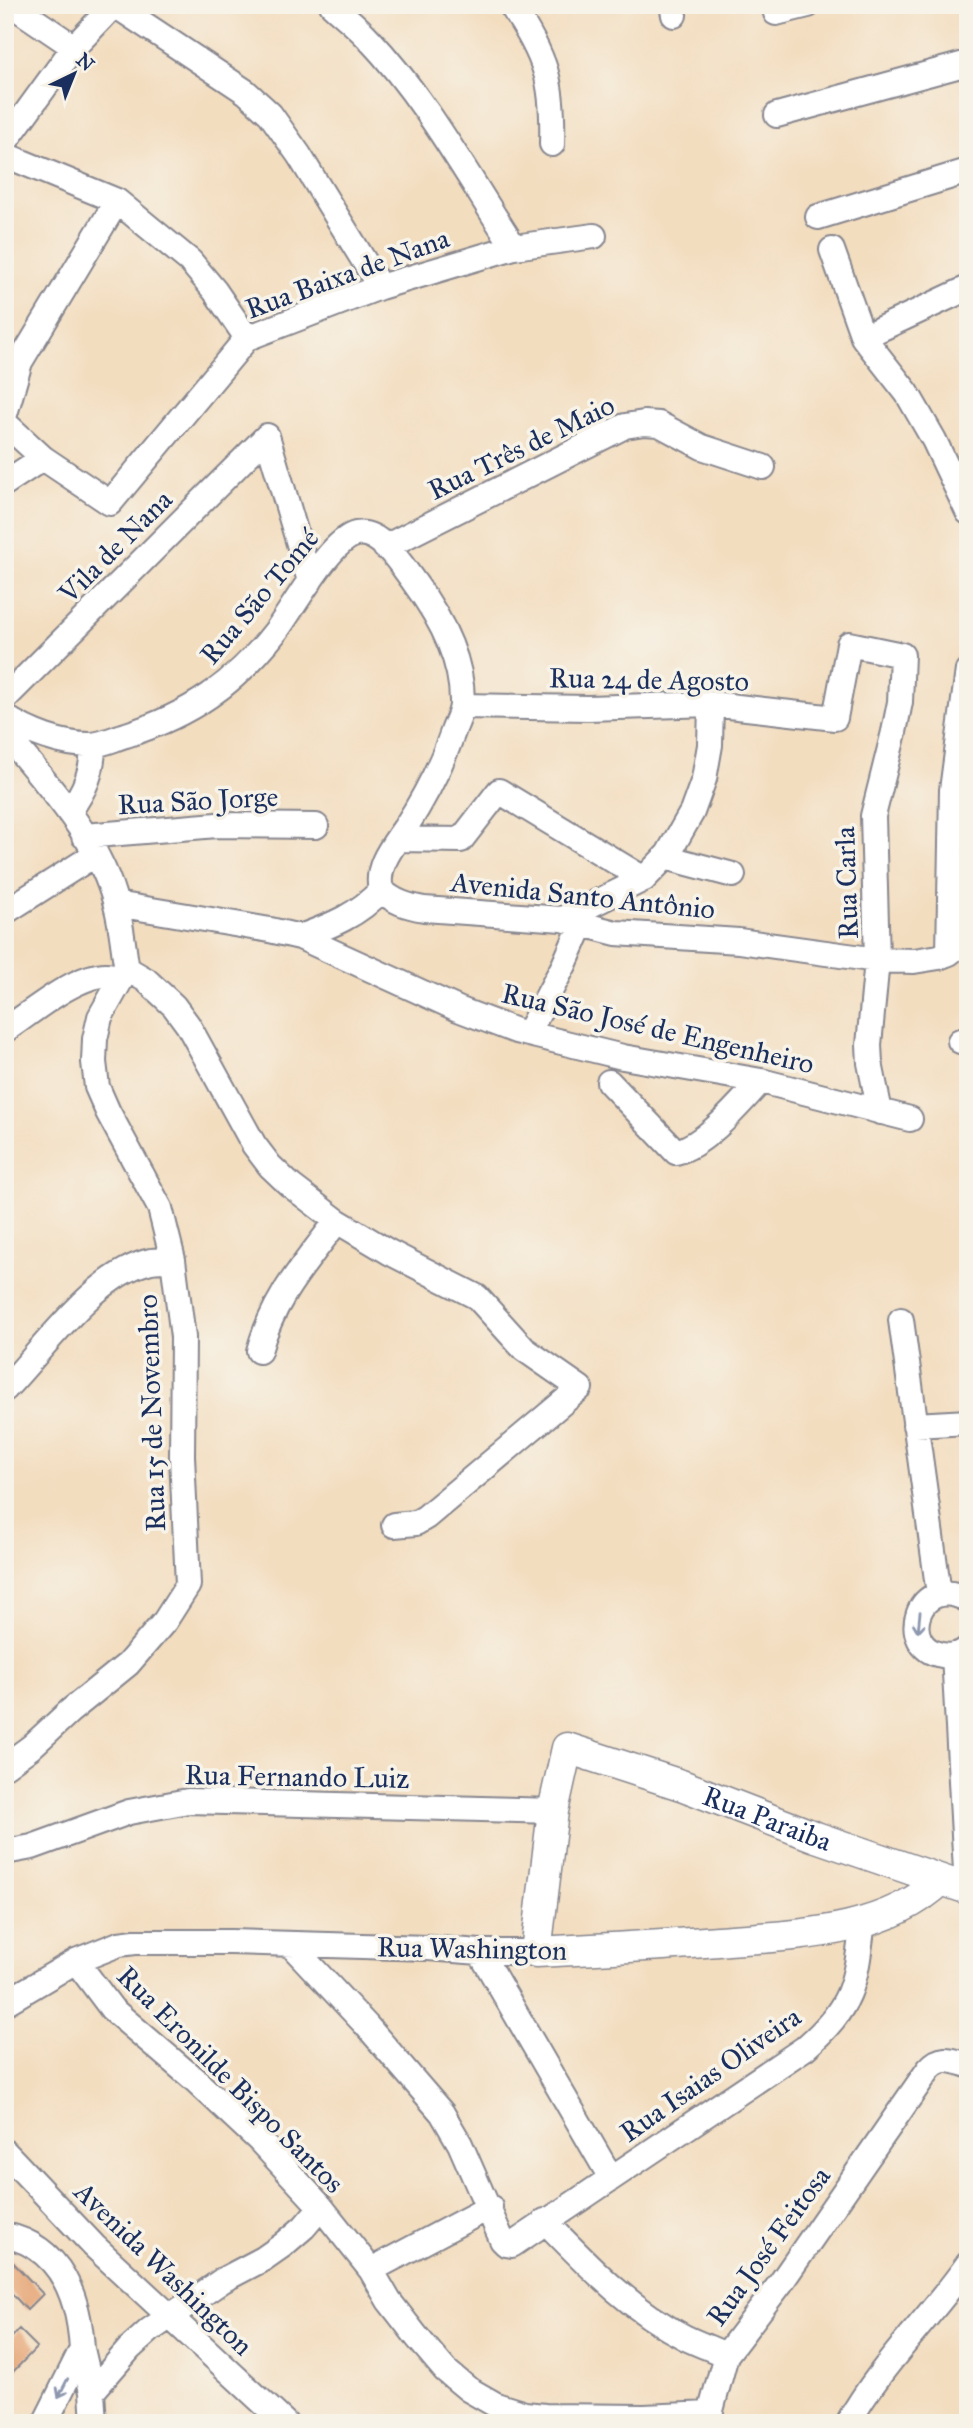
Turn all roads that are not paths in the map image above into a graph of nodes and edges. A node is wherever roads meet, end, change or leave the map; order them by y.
1 (12, 5) edge
2 (115, 5) edge
3 (332, 5) edge
4 (511, 5) edge
5 (808, 5) edge
6 (776, 13) dead end
7 (74, 47) junction
8 (968, 63) edge
9 (776, 116) dead end
10 (5, 142) edge
11 (552, 144) dead end
12 (5, 155) edge
13 (968, 171) edge
14 (117, 201) junction
15 (818, 217) dead end
16 (594, 236) dead end
17 (514, 247) junction
18 (832, 250) dead end
19 (380, 287) junction
20 (968, 288) edge
21 (863, 337) junction
22 (247, 338) junction
23 (5, 414) edge
24 (5, 423) edge
25 (43, 458) junction
26 (763, 467) dead end
27 (5, 483) edge
28 (968, 512) edge
29 (385, 547) junction
30 (310, 581) junction
31 (902, 656) joint
32 (968, 670) edge
33 (5, 698) edge
34 (711, 704) junction
35 (462, 706) junction
36 (5, 718) edge
37 (5, 733) edge
38 (93, 745) junction
39 (960, 789) edge
40 (69, 812) junction
41 (316, 826) dead end
42 (398, 839) junction
43 (90, 845) junction
44 (666, 857) junction
45 (733, 875) dead end
46 (644, 880) junction
47 (381, 890) junction
48 (116, 904) junction
49 (5, 912) edge
50 (572, 921) junction
51 (300, 937) junction
52 (958, 946) edge
53 (877, 960) junction
54 (124, 974) junction
55 (5, 1030) edge
56 (527, 1033) junction
57 (761, 1081) junction
58 (609, 1082) dead end
59 (880, 1111) junction
60 (910, 1119) dead end
61 (337, 1221) junction
62 (173, 1260) junction
63 (901, 1320) dead end
64 (259, 1351) dead end
65 (6, 1388) edge
66 (968, 1422) edge
67 (915, 1425) junction
68 (394, 1525) dead end
69 (939, 1594) junction
70 (968, 1601) edge
71 (961, 1652) edge
72 (5, 1766) edge
73 (552, 1811) junction
74 (5, 1852) edge
75 (958, 1886) edge
76 (863, 1921) junction
77 (290, 1944) junction
78 (480, 1952) junction
79 (536, 1952) junction
80 (76, 1961) junction
81 (5, 2003) edge
82 (956, 2062) edge
83 (5, 2152) edge
84 (611, 2178) junction
85 (321, 2207) junction
86 (490, 2207) junction
87 (538, 2226) junction
88 (5, 2235) edge
89 (968, 2263) edge
90 (371, 2270) junction
91 (169, 2315) junction
92 (82, 2349) junction
93 (726, 2355) junction
94 (92, 2392) junction
95 (709, 2418) edge
96 (45, 2423) edge
97 (94, 2423) edge
98 (285, 2423) edge
99 (848, 2423) edge

1 - 7 street
2 - 7 street
2 - 19 street
3 - 17 street
4 - 11 street
5 - 6 street
7 - 10 street
8 - 9 street
12 - 14 street
13 - 15 street
14 - 22 street
14 - 23 street
16 - 17 street, Rua Baixa de Nana
17 - 19 street, Rua Baixa de Nana
18 - 21 street
19 - 22 street, Rua Baixa de Nana
20 - 21 street
21 - 28 street
22 - 25 street, Rua Baixa de Nana
24 - 25 street
25 - 27 street
26 - 29 street, Rua Três de Maio
29 - 30 street, Rua São Tomé
29 - 35 street
30 - 33 street, Vila de Nana
30 - 38 street, Rua São Tomé
31 - 34 street, Rua 24 de Agosto
31 - 53 street, Rua Carla
32 - 39 street
34 - 35 street, Rua 24 de Agosto
34 - 44 street
35 - 42 street
36 - 38 street
37 - 40 street
38 - 40 street
39 - 52 street
40 - 43 street
41 - 43 street, Rua São Jorge
42 - 46 street
42 - 47 street
43 - 48 street
43 - 49 street
44 - 45 street
44 - 46 street
46 - 50 street
47 - 50 street, Avenida Santo Antônio
47 - 51 street
48 - 51 street, Rua São José de Engenheiro
48 - 54 street
50 - 53 street, Avenida Santo Antônio
50 - 56 street
51 - 56 street, Rua São José de Engenheiro
52 - 53 street, Avenida Santo Antônio
53 - 59 street, Rua Carla
54 - 55 street
54 - 61 street
54 - 62 street, Rua 15 de Novembro
56 - 57 street, Rua São José de Engenheiro
57 - 58 street
57 - 59 street, Rua São José de Engenheiro
59 - 60 street, Rua São José de Engenheiro
61 - 64 street
61 - 68 street
62 - 65 street
62 - 72 street, Rua 15 de Novembro
63 - 67 street
66 - 67 street
67 - 69 street
69 - 70 street
69 -> 71 street
71 - 75 street
73 - 74 street, Rua Fernando Luiz
73 - 75 street, Rua Paraiba
73 - 79 street
75 - 76 street, Rua Washington
76 - 79 street, Rua Washington
76 - 84 street, Rua Isaias Oliveira
77 - 78 street, Rua Washington
77 - 80 street, Rua Washington
77 - 86 street
78 - 79 street, Rua Washington
78 - 84 street
80 - 81 street, Rua Washington
80 - 85 street, Rua Eronilde Bispo Santos
82 - 93 street, Rua José Feitosa
83 - 91 street, Avenida Washington
84 - 87 street, Rua Isaias Oliveira
85 - 90 street, Rua Eronilde Bispo Santos
85 - 91 street
86 - 87 street, Rua Isaias Oliveira
86 - 90 street
87 - 93 street, Rua José Feitosa
88 - 92 street
89 - 99 street
90 - 95 street, Rua Eronilde Bispo Santos
91 - 94 street
91 - 98 street, Avenida Washington
92 - 94 street
92 -> 96 street
93 - 95 street, Rua Eronilde Bispo Santos
94 - 97 street

